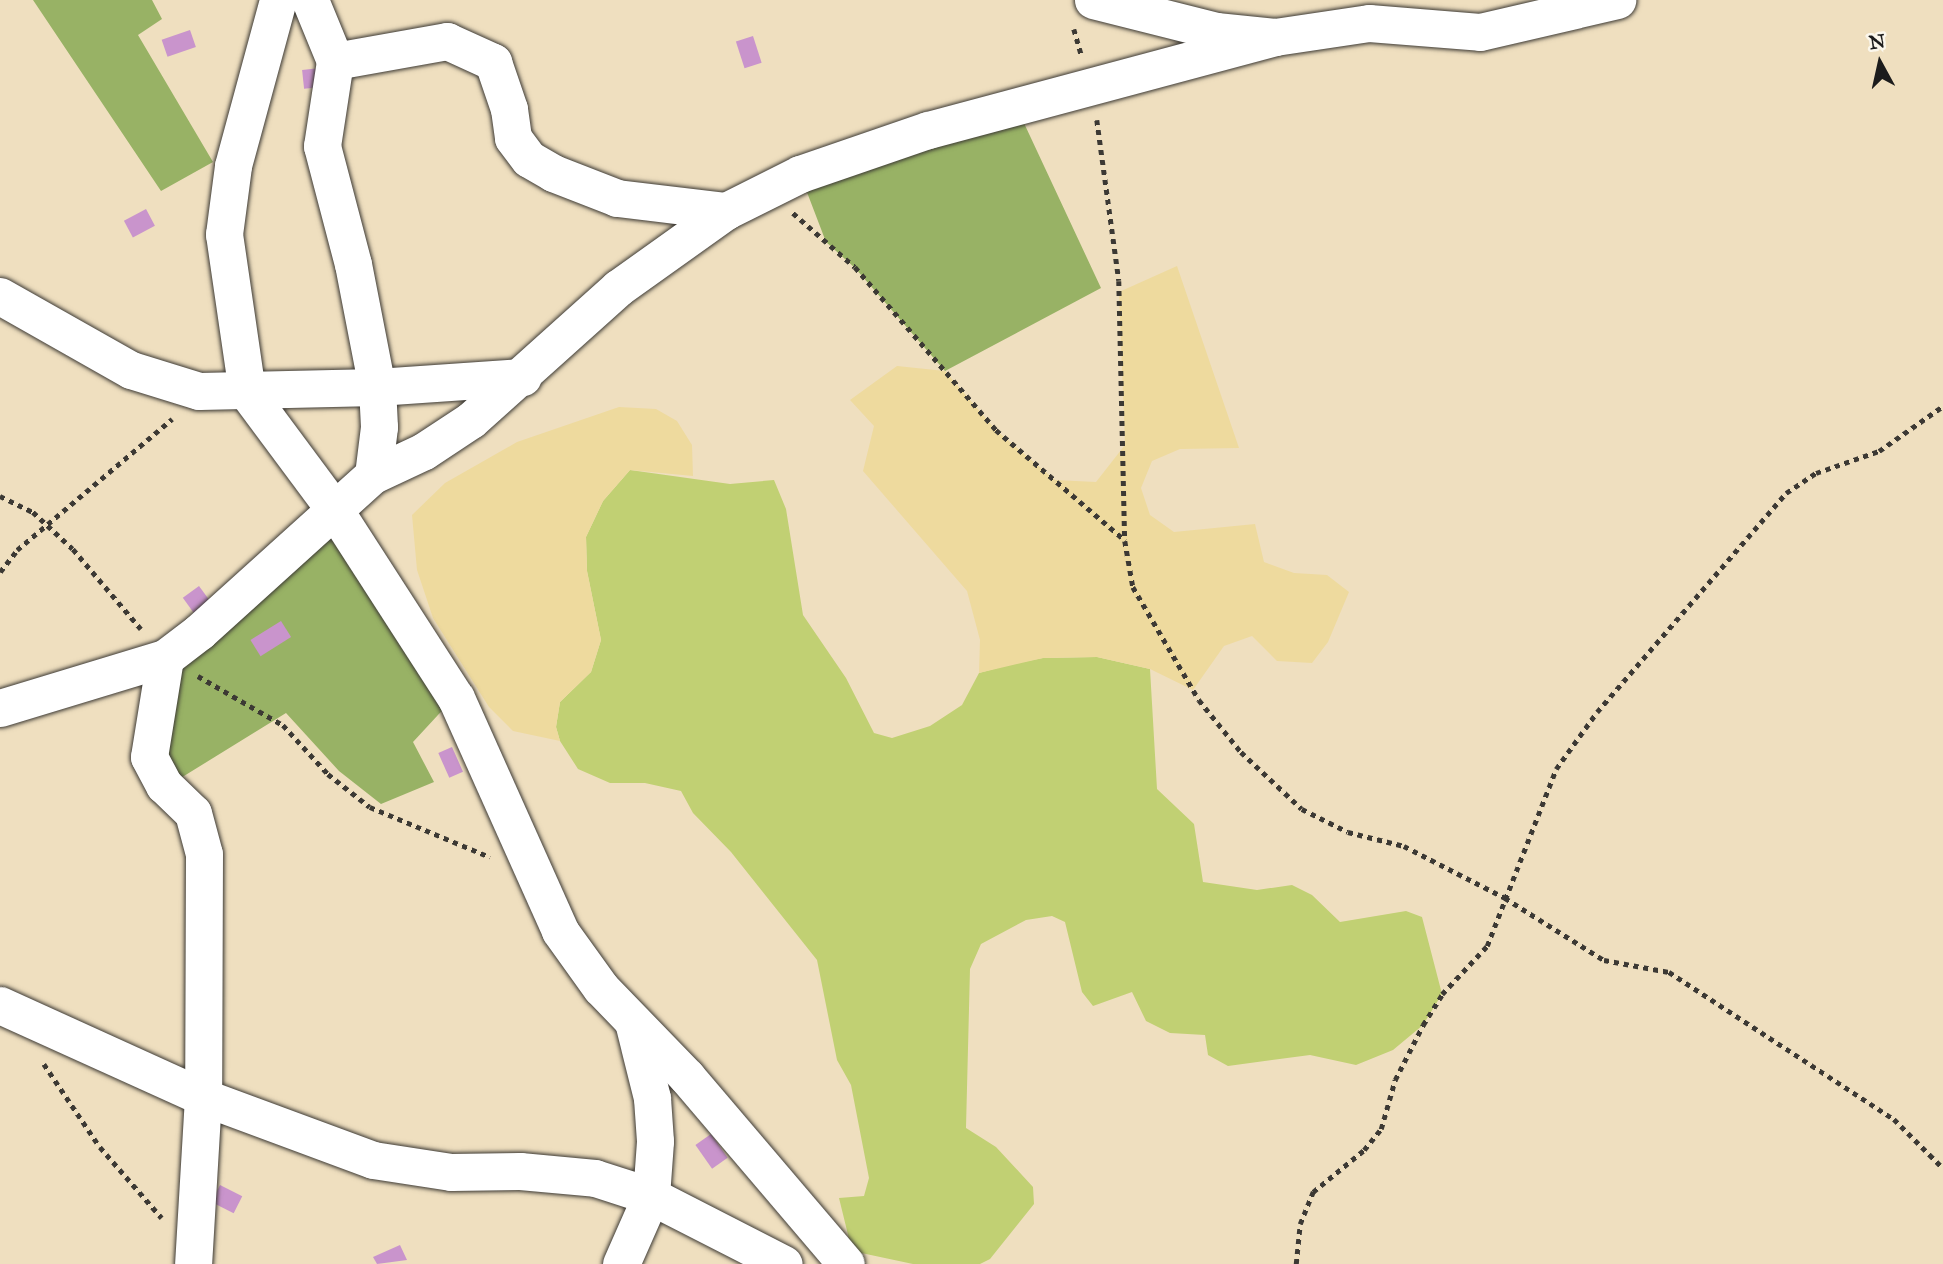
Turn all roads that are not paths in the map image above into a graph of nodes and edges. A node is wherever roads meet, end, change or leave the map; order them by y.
1 (278, 0) edge
2 (310, 0) edge
3 (1617, 0) edge
4 (1083, 12) edge
5 (1275, 37) junction
6 (335, 61) junction
7 (726, 211) junction
8 (0, 296) edge
9 (523, 377) junction
10 (377, 387) junction
11 (247, 392) junction
12 (373, 475) junction
13 (334, 509) junction
14 (165, 658) junction
15 (0, 709) edge
16 (0, 1006) edge
17 (632, 1020) junction
18 (203, 1097) junction
19 (651, 1196) junction
20 (193, 1264) edge
21 (621, 1264) edge
22 (784, 1264) edge
23 (846, 1264) edge

1 - 11 street
2 - 6 street
3 - 5 street
4 - 5 street
5 - 7 street
6 - 7 street
6 - 10 street
7 - 9 street
8 - 11 street
9 - 10 street
9 - 12 street
10 - 11 street
10 - 12 street
11 - 13 street
12 - 13 street
13 - 14 street
13 - 17 street
14 - 15 street
14 - 18 street
16 - 18 street
17 - 19 street
17 - 23 street
18 - 19 street
18 - 20 street
19 - 21 street
19 - 22 street

